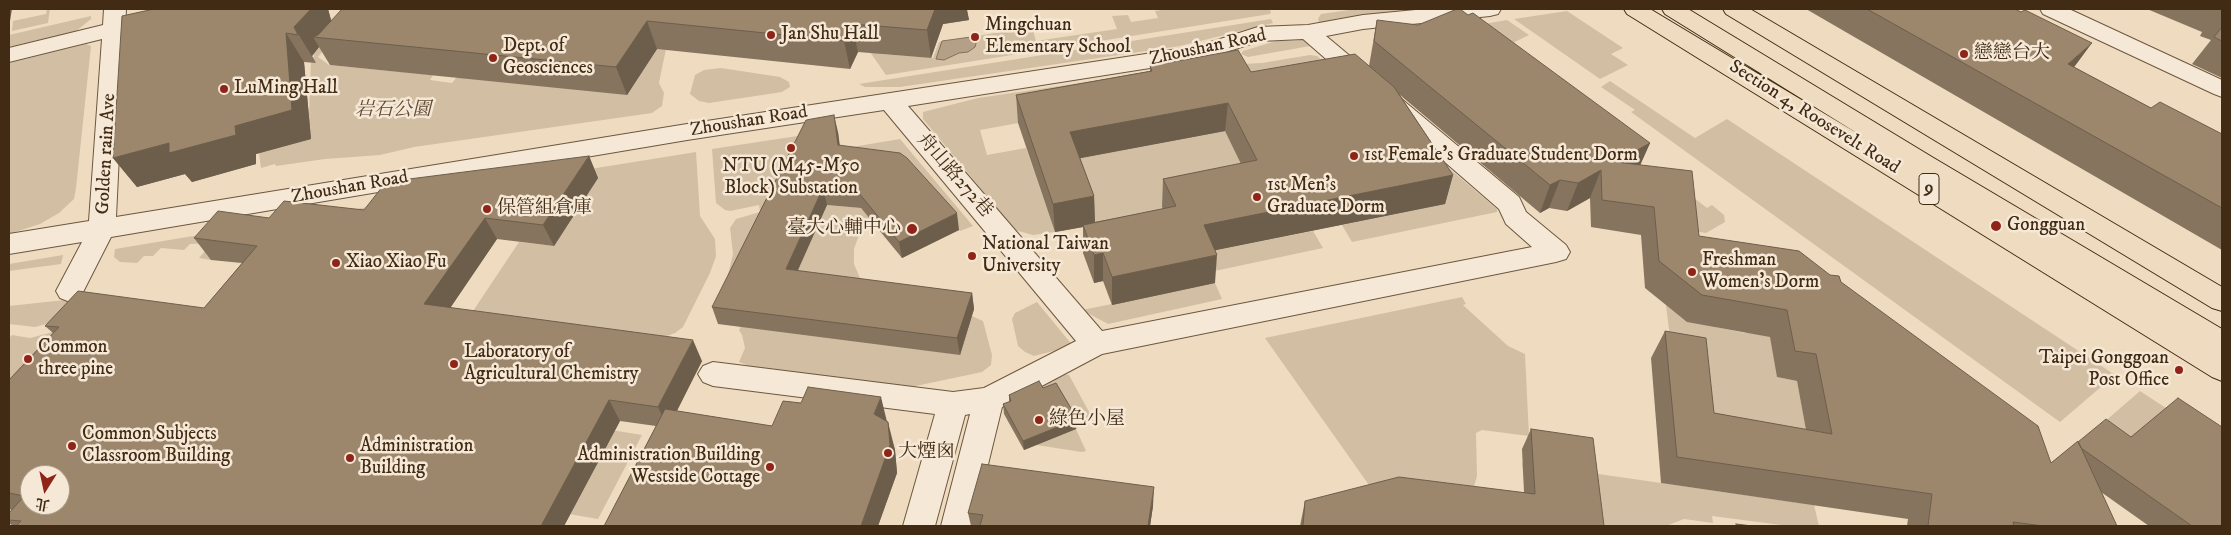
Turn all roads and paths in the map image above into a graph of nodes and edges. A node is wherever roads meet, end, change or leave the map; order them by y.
1 (1490, 9) edge
2 (1635, 9) edge
3 (1674, 9) edge
4 (1690, 9) edge
5 (1734, 9) edge
6 (2051, 9) edge
7 (115, 17) edge
8 (1308, 32) junction
9 (9, 55) edge
10 (2222, 89) edge
11 (889, 100) junction
12 (102, 229) junction
13 (9, 244) edge
14 (70, 291) dead end
15 (2222, 300) edge
16 (2191, 325) junction
17 (2222, 331) edge
18 (2222, 343) edge
19 (1096, 344) junction
20 (2222, 347) edge
21 (2222, 369) edge
22 (713, 374) dead end
23 (989, 400) junction
24 (953, 404) junction
25 (919, 526) edge
26 (956, 526) edge

1 - 8 street, Zhoushan Road
2 - 21 main road, Section 4, Roosevelt Road / 9
3 - 16 main road, 9
4 - 17 main road, 9
5 - 15 main road
6 - 10 street
7 - 9 street
7 - 12 street, Golden rain Ave
8 - 11 street, Zhoushan Road
8 - 19 street
11 - 12 street, Zhoushan Road
11 - 19 street, 舟山路272巷
12 - 13 street, Zhoushan Road
12 - 14 street, Golden rain Ave
16 - 18 main road, 9
16 - 20 main road, 9
19 - 23 street
22 - 24 street
23 - 24 street
23 - 26 street
24 - 25 street

